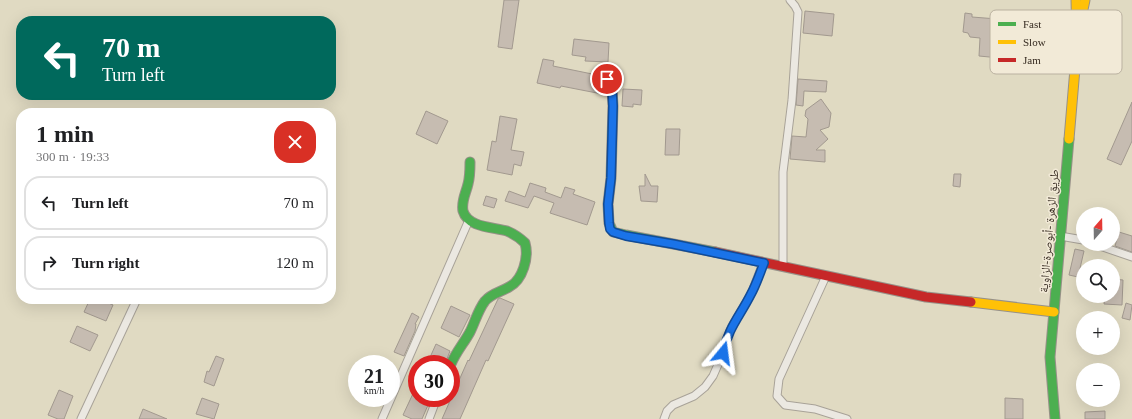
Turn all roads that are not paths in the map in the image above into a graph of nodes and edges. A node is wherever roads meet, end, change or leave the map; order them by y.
1 (790, 0) edge
2 (1076, 0) edge
3 (1085, 0) edge
4 (1076, 10) edge
5 (1083, 10) edge
6 (1074, 74) edge
7 (607, 79) dead end
8 (470, 162) dead end
9 (468, 220) junction
10 (1060, 236) junction
11 (1076, 239) edge
12 (1114, 251) edge
13 (1132, 257) edge
14 (764, 263) junction
15 (783, 267) junction
16 (826, 276) junction
17 (135, 304) edge
18 (1054, 312) junction
19 (454, 355) edge
20 (434, 407) edge
21 (81, 419) edge
22 (382, 419) edge
23 (429, 419) edge
24 (664, 419) edge
25 (847, 419) edge
26 (1056, 419) edge

1 - 15 street
2 - 4 street
3 - 5 street
6 - 10 street, طريق الزهرة -أبوصرة-الزاوية
7 - 14 street
8 - 9 street
9 - 19 street
9 - 22 street
10 - 11 street
10 - 18 street, طريق الزهرة -أبوصرة-الزاوية
12 - 13 street
14 - 15 street
14 - 24 street
15 - 16 street
16 - 18 street
16 - 25 street
17 - 21 street
18 - 26 street, طريق الزهرة -أبوصرة-الزاوية
20 - 23 street

